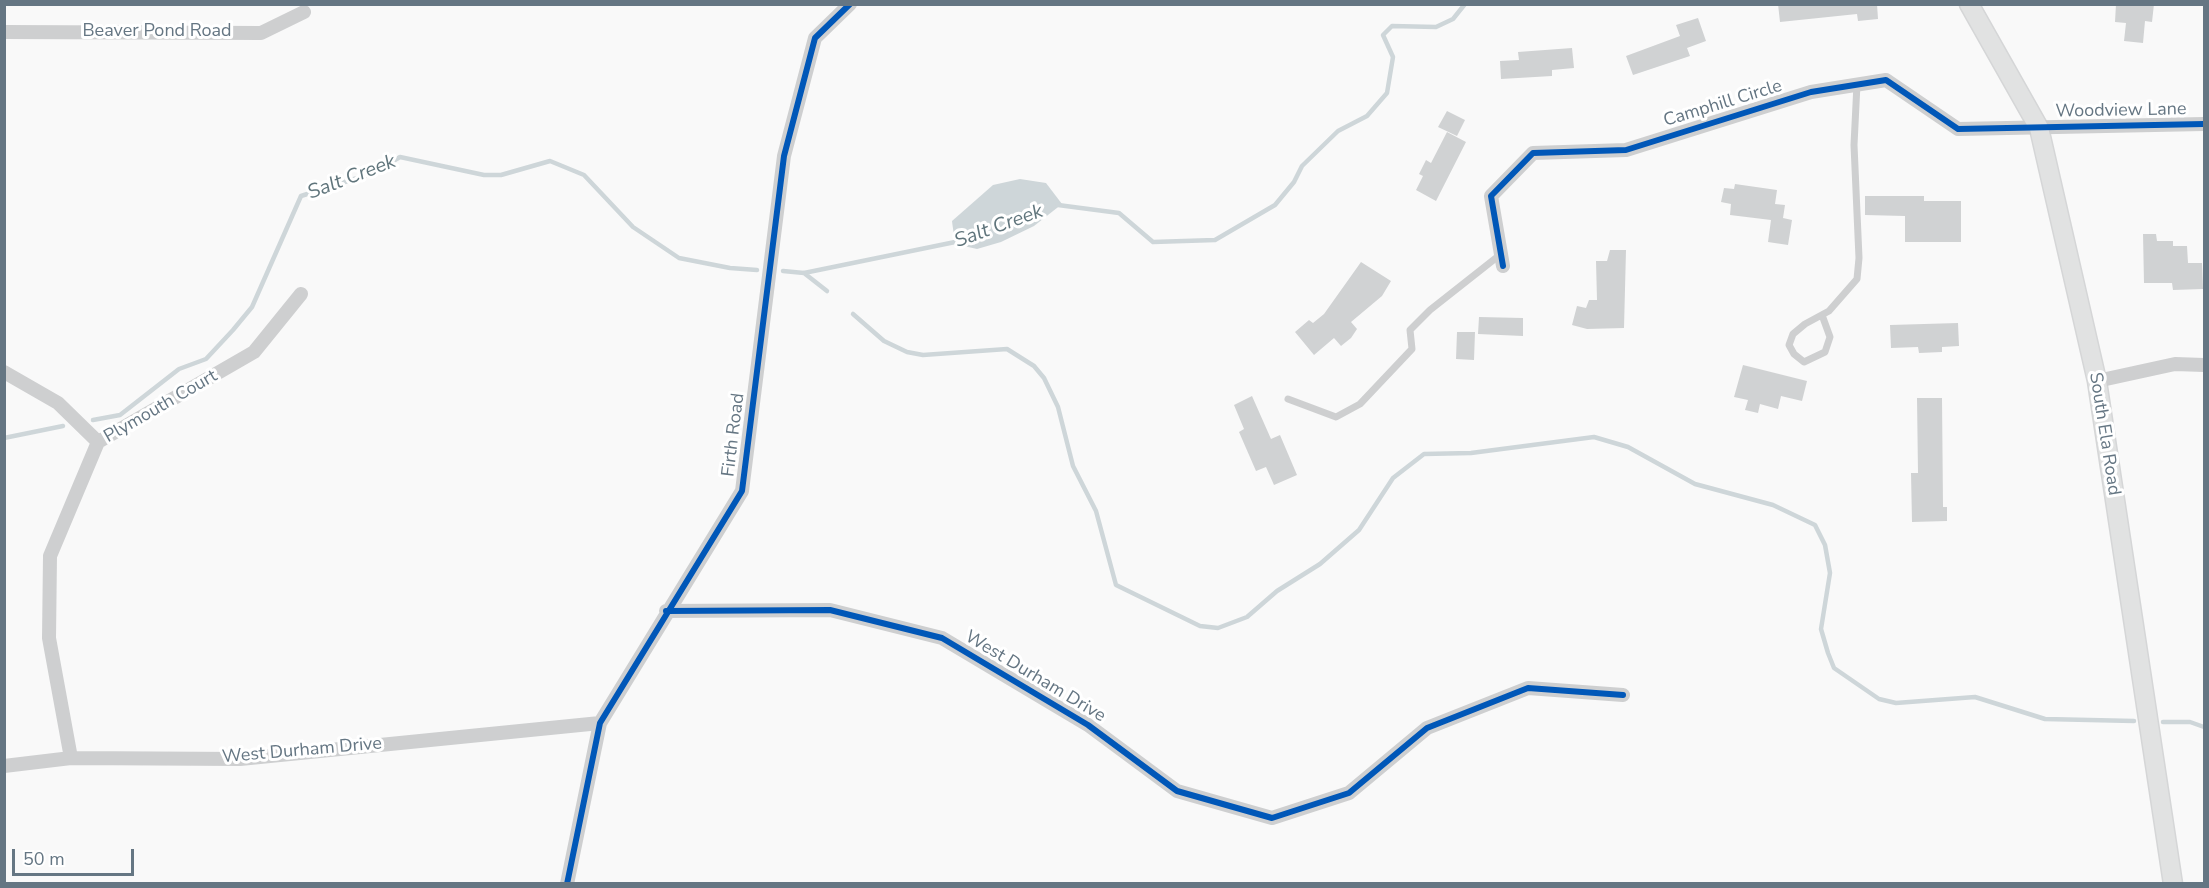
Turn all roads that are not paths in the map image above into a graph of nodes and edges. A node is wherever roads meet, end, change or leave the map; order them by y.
1 (850, 4) edge
2 (1969, 4) edge
3 (304, 12) dead end
4 (4, 32) edge
5 (1857, 84) junction
6 (2205, 124) edge
7 (2039, 128) junction
8 (1502, 260) joint
9 (301, 294) dead end
10 (1822, 315) junction
11 (2205, 365) edge
12 (4, 372) edge
13 (2097, 381) junction
14 (1288, 399) dead end
15 (98, 442) junction
16 (666, 612) junction
17 (1623, 695) dead end
18 (600, 723) junction
19 (71, 758) junction
20 (4, 766) edge
21 (567, 884) edge
22 (2173, 884) edge

1 - 16 street, Firth Road
2 - 7 main road, South Ela Road
3 - 4 street, Beaver Pond Road
5 - 7 street, Camphill Circle
5 - 8 street, Camphill Circle
5 - 10 lane
6 - 7 street, Woodview Lane
7 - 13 main road, South Ela Road
8 - 14 lane
9 - 15 street, Plymouth Court
10 - 10 lane
11 - 13 street
12 - 15 street
13 - 22 main road, South Ela Road
15 - 19 street, Plymouth Court
16 - 17 street, West Durham Drive
16 - 18 street, Firth Road
18 - 19 street, West Durham Drive
18 - 21 street, Firth Road
19 - 20 street, West Durham Drive

